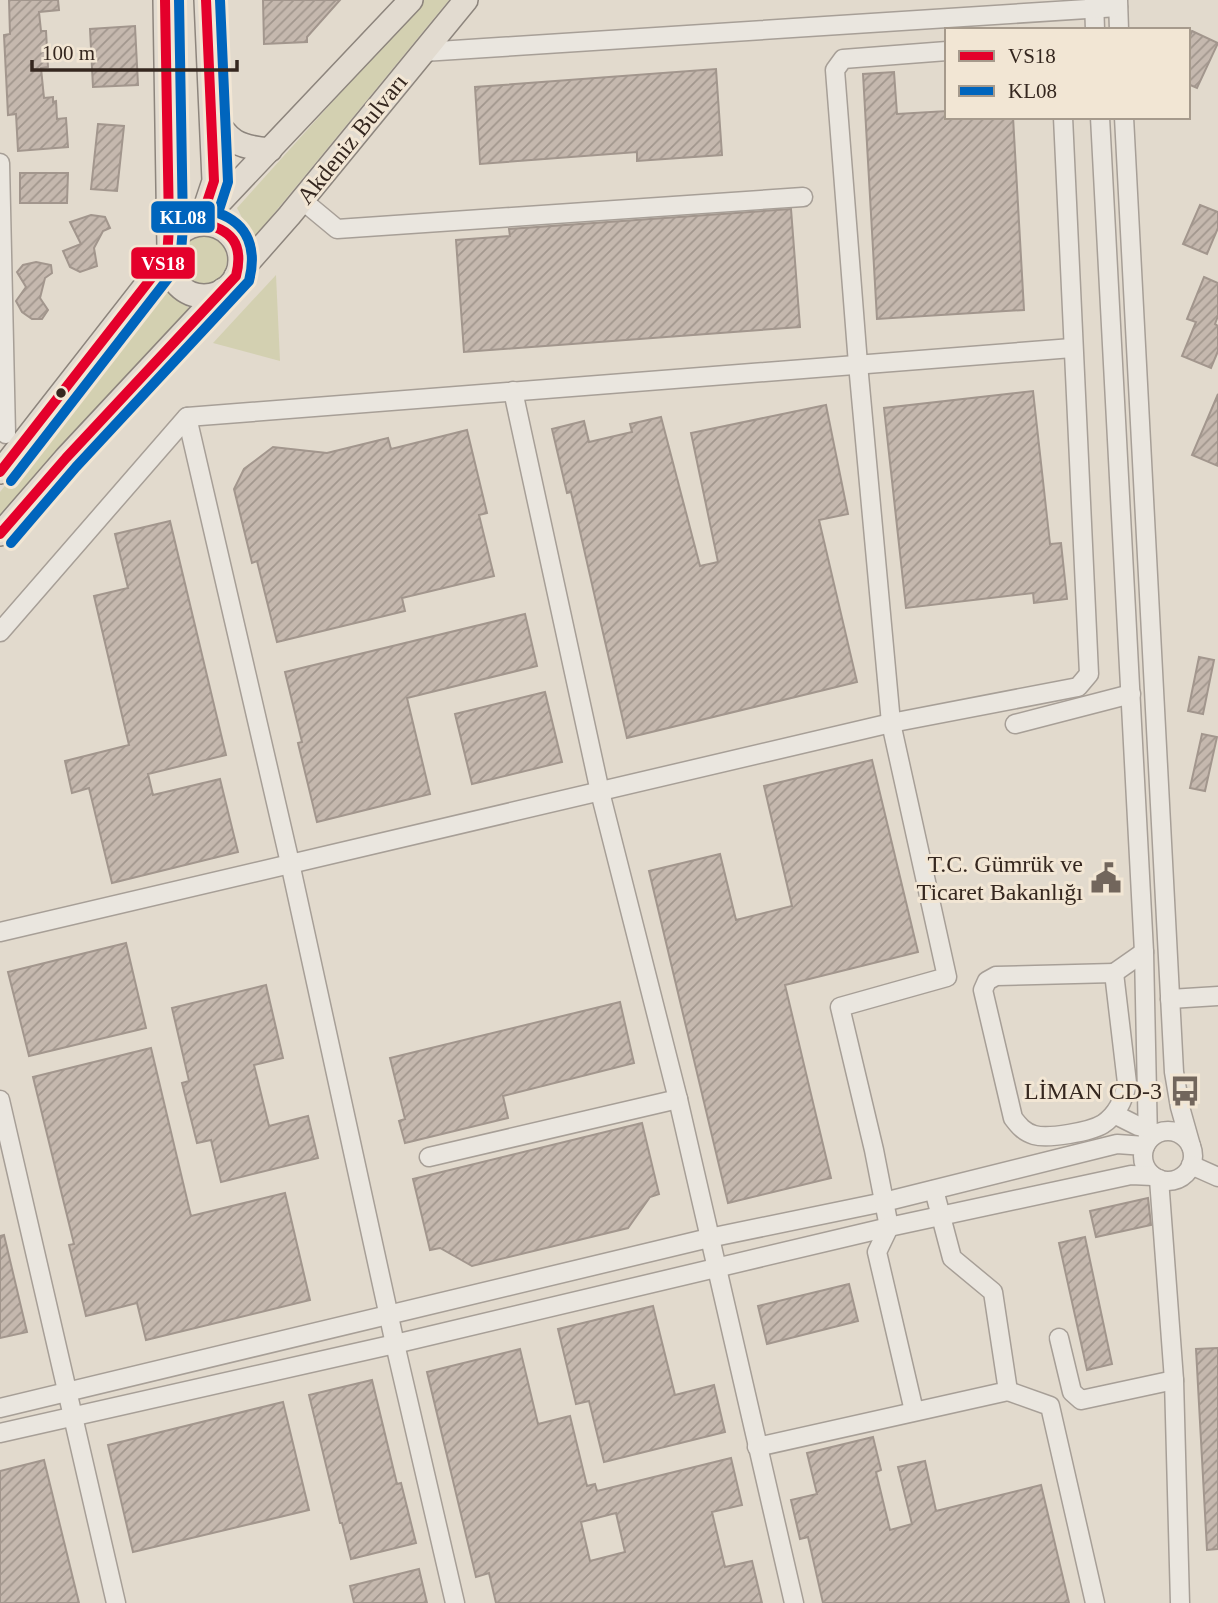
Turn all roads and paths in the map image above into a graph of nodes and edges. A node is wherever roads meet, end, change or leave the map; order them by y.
1 (165, 0) edge
2 (206, 0) edge
3 (411, 0) edge
4 (466, 0) edge
5 (1118, 3) edge
6 (1094, 4) edge
7 (1096, 28) edge
8 (1119, 28) edge
9 (945, 51) edge
10 (423, 52) junction
11 (212, 114) junction
12 (1063, 119) edge
13 (1100, 119) edge
14 (1124, 119) edge
15 (270, 150) junction
16 (0, 163) edge
17 (803, 197) dead end
18 (302, 200) junction
19 (200, 223) junction
20 (168, 253) junction
21 (230, 283) junction
22 (1072, 348) junction
23 (858, 364) junction
24 (1137, 373) junction
25 (1114, 375) junction
26 (513, 391) junction
27 (1138, 397) junction
28 (1115, 399) junction
29 (187, 417) junction
30 (30, 434) junction
31 (3, 435) edge
32 (0, 472) edge
33 (0, 534) edge
34 (0, 632) edge
35 (1131, 694) junction
36 (891, 723) junction
37 (1015, 724) dead end
38 (600, 792) junction
39 (290, 863) junction
40 (0, 932) edge
41 (1144, 952) junction
42 (1114, 972) junction
43 (1218, 996) edge
44 (1170, 999) junction
45 (678, 1099) junction
46 (0, 1100) edge
47 (1114, 1114) junction
48 (1147, 1138) junction
49 (1191, 1146) junction
50 (429, 1157) dead end
51 (1191, 1165) junction
52 (1156, 1177) junction
53 (1218, 1177) edge
54 (934, 1190) junction
55 (884, 1202) junction
56 (942, 1217) junction
57 (889, 1227) junction
58 (709, 1238) junction
59 (715, 1269) junction
60 (389, 1317) junction
61 (1059, 1338) dead end
62 (395, 1344) junction
63 (1174, 1380) junction
64 (1008, 1391) junction
65 (67, 1393) junction
66 (0, 1409) edge
67 (914, 1411) junction
68 (72, 1418) junction
69 (0, 1433) edge
70 (757, 1447) junction
71 (116, 1603) edge
72 (455, 1603) edge
73 (794, 1603) edge
74 (1095, 1603) edge
75 (1181, 1603) edge

1 - 20 main road
2 - 11 main road
3 - 15 main road, Akdeniz Bulvarı
4 - 10 main road, Akdeniz Bulvarı
5 - 6 street
5 - 8 street
6 - 7 street
6 - 10 street
9 - 23 street
10 - 18 main road, Akdeniz Bulvarı
11 - 15 main road
11 - 19 main road
12 - 22 street
13 - 25 street
14 - 24 street
15 - 19 main road, Akdeniz Bulvarı
16 - 31 street
17 - 18 street
18 - 21 main road, Akdeniz Bulvarı
19 - 20 main road
19 - 21 main road
20 - 21 main road
20 - 30 main road
21 - 33 main road, Akdeniz Bulvarı
22 - 23 street
22 - 36 street
23 - 26 street
23 - 36 street
24 - 25 street
24 - 27 street
25 - 28 street
26 - 29 street
26 - 38 street
27 - 28 street
27 - 44 street
28 - 35 street
29 - 34 street
29 - 39 street
30 - 31 street
30 - 32 main road
35 - 37 street
35 - 41 street
36 - 38 street
36 - 55 street
38 - 39 street
38 - 45 street
39 - 40 street
39 - 60 street
41 - 42 street
41 - 48 street
42 - 47 street
42 - 47 street
43 - 44 street
44 - 49 street
45 - 50 street
45 - 58 street
46 - 65 street
47 - 48 street
48 - 49 street
48 - 52 street
48 - 54 street
49 - 51 street
51 - 52 street
51 - 53 street
52 - 56 street
52 - 63 street
54 - 55 street
54 - 56 street
55 - 57 street
55 - 58 street
56 - 57 street
56 - 64 street
57 - 59 street
57 - 67 street
58 - 59 street
58 - 60 street
59 - 62 street
59 - 70 street
60 - 62 street
60 - 65 street
61 - 63 street
62 - 68 street
62 - 72 street
63 - 75 street
64 - 67 street
64 - 74 street
65 - 66 street
65 - 68 street
67 - 70 street
68 - 69 street
68 - 71 street
70 - 73 street

